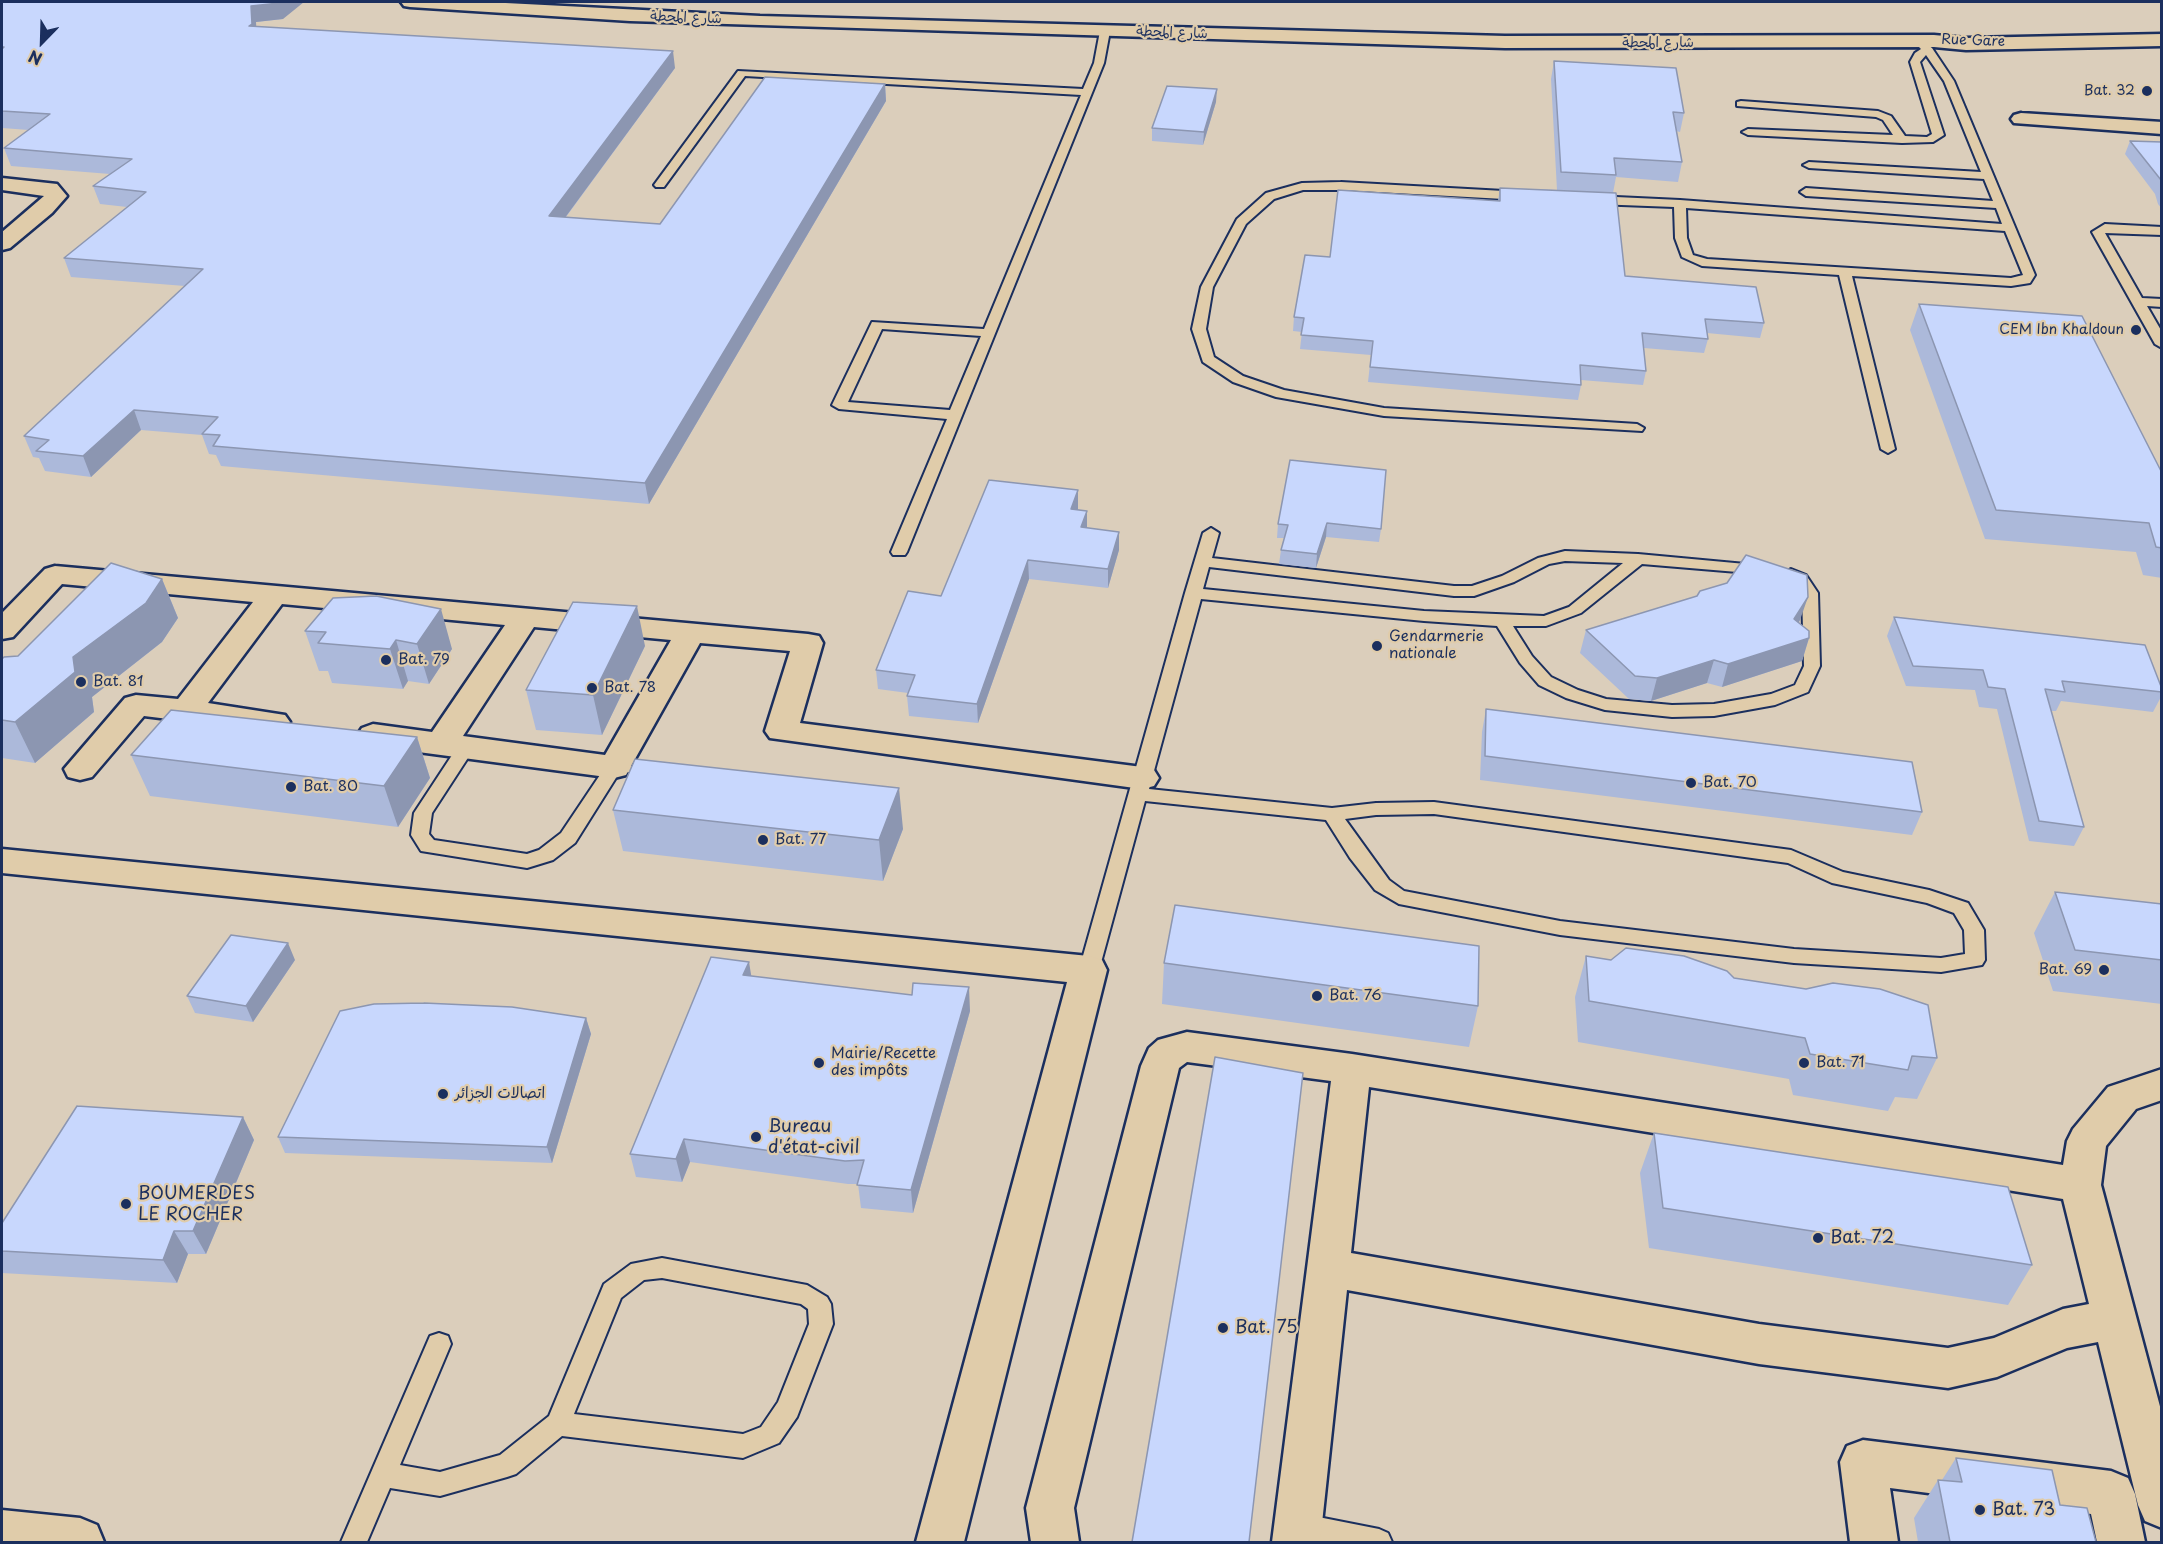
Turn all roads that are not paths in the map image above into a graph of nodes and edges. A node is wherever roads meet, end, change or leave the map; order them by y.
1 (410, 2) edge
2 (1105, 31) junction
3 (2162, 34) edge
4 (2162, 40) edge
5 (1927, 44) junction
6 (1087, 92) junction
7 (1741, 104) dead end
8 (2021, 119) dead end
9 (2162, 128) edge
10 (1748, 132) dead end
11 (1902, 140) junction
12 (1809, 165) dead end
13 (1987, 176) junction
14 (2, 184) edge
15 (660, 185) dead end
16 (1806, 192) dead end
17 (1539, 197) edge
18 (1586, 199) edge
19 (1680, 204) junction
20 (1999, 205) junction
21 (2010, 228) junction
22 (2162, 231) edge
23 (2, 243) edge
24 (1845, 272) junction
25 (2138, 302) junction
26 (2162, 303) edge
27 (988, 333) junction
28 (2162, 344) edge
29 (955, 415) junction
30 (1637, 428) dead end
31 (1888, 448) dead end
32 (1211, 532) dead end
33 (899, 552) dead end
34 (1638, 559) junction
35 (1203, 562) junction
36 (1193, 593) junction
37 (274, 595) junction
38 (525, 618) junction
39 (1502, 621) junction
40 (2, 630) edge
41 (690, 633) junction
42 (186, 710) junction
43 (302, 726) edge
44 (348, 732) edge
45 (454, 746) junction
46 (626, 768) junction
47 (80, 769) dead end
48 (1140, 786) junction
49 (1332, 814) junction
50 (2, 861) edge
51 (1089, 970) junction
52 (1352, 1069) junction
53 (2162, 1084) edge
54 (2080, 1185) junction
55 (1329, 1268) junction
56 (2113, 1319) junction
57 (439, 1344) dead end
58 (558, 1424) junction
59 (383, 1475) junction
60 (2162, 1505) edge
61 (2, 1533) edge
62 (1297, 1534) edge
63 (77, 1542) edge
64 (354, 1542) edge
65 (940, 1542) edge
66 (1055, 1542) edge
67 (1379, 1542) edge
68 (1874, 1542) edge
69 (2121, 1542) edge

1 - 2 street, شارع المحطة
2 - 5 street, شارع المحطة
2 - 6 lane
3 - 5 street, Rue Gare
4 - 5 street, Rue Gare
5 - 11 lane
5 - 13 lane
6 - 15 lane
6 - 27 lane
7 - 11 lane
8 - 9 street
10 - 11 lane
12 - 13 lane
13 - 20 lane
14 - 23 street
16 - 20 lane
17 - 30 lane
18 - 19 lane
19 - 21 lane
19 - 24 lane
20 - 21 lane
21 - 24 lane
22 - 25 lane
24 - 31 lane
25 - 26 lane
25 - 28 lane
27 - 29 lane
27 - 29 lane
29 - 33 lane
32 - 35 lane
34 - 35 lane
34 - 39 lane
34 - 39 lane
35 - 36 lane
36 - 39 lane
36 - 48 lane
37 - 38 street
37 - 40 street
37 - 42 street
38 - 41 street
38 - 45 street
41 - 46 street
41 - 48 street
42 - 43 street
42 - 47 street
44 - 45 street
45 - 46 street
45 - 46 lane
48 - 49 lane
48 - 51 lane
49 - 49 lane
50 - 51 street
51 - 65 street
52 - 54 street
52 - 55 street
52 - 66 street
53 - 54 street
54 - 56 street
55 - 56 street
55 - 62 street
56 - 60 street
57 - 59 lane
58 - 58 lane
58 - 59 lane
59 - 64 lane
61 - 63 street
62 - 67 lane
68 - 69 street

